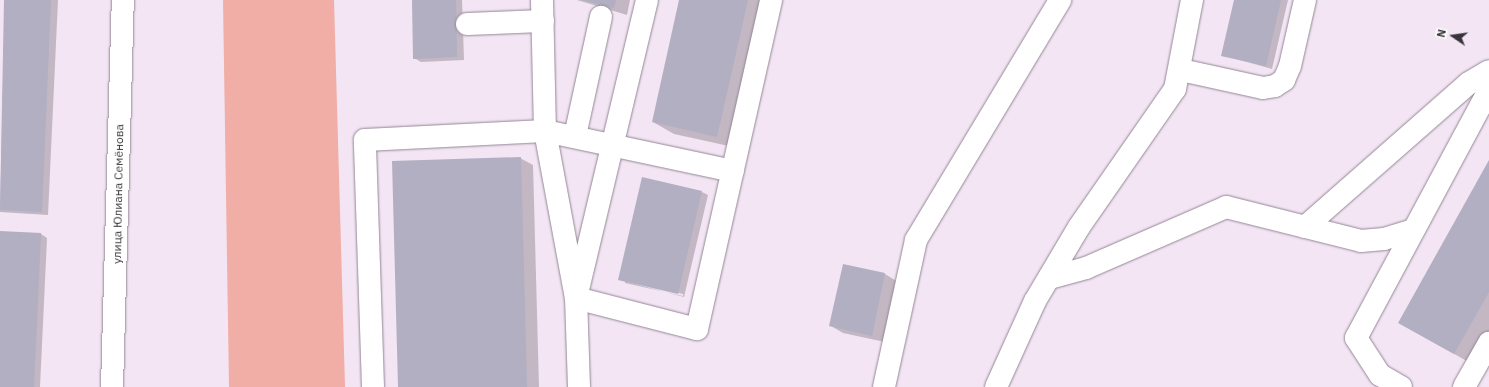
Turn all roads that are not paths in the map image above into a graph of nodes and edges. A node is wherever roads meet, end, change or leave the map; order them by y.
1 (123, 0) edge
2 (647, 0) edge
3 (771, 0) edge
4 (1060, 0) edge
5 (1192, 0) edge
6 (1305, 0) edge
7 (542, 10) edge
8 (601, 17) dead end
9 (467, 24) dead end
10 (1181, 70) junction
11 (1489, 71) edge
12 (1489, 90) edge
13 (545, 131) junction
14 (575, 136) junction
15 (614, 143) junction
16 (733, 171) junction
17 (1305, 227) junction
18 (1412, 230) junction
19 (1050, 278) junction
20 (576, 298) junction
21 (1489, 343) edge
22 (112, 387) edge
23 (373, 387) edge
24 (579, 387) edge
25 (884, 387) edge
26 (996, 387) edge
27 (1401, 387) edge
28 (1464, 387) edge

1 - 22 street, улица Юлиана Семёнова
2 - 15 street
3 - 16 street
4 - 25 street
5 - 10 street
6 - 10 street
7 - 9 street
7 - 13 street
8 - 14 street
10 - 19 street
11 - 17 street
12 - 18 street
13 - 14 street
13 - 20 street
13 - 23 street
14 - 15 street
15 - 16 street
15 - 20 street
16 - 20 street
17 - 18 street
17 - 19 street
18 - 27 street
19 - 26 street
20 - 24 street
21 - 28 street

